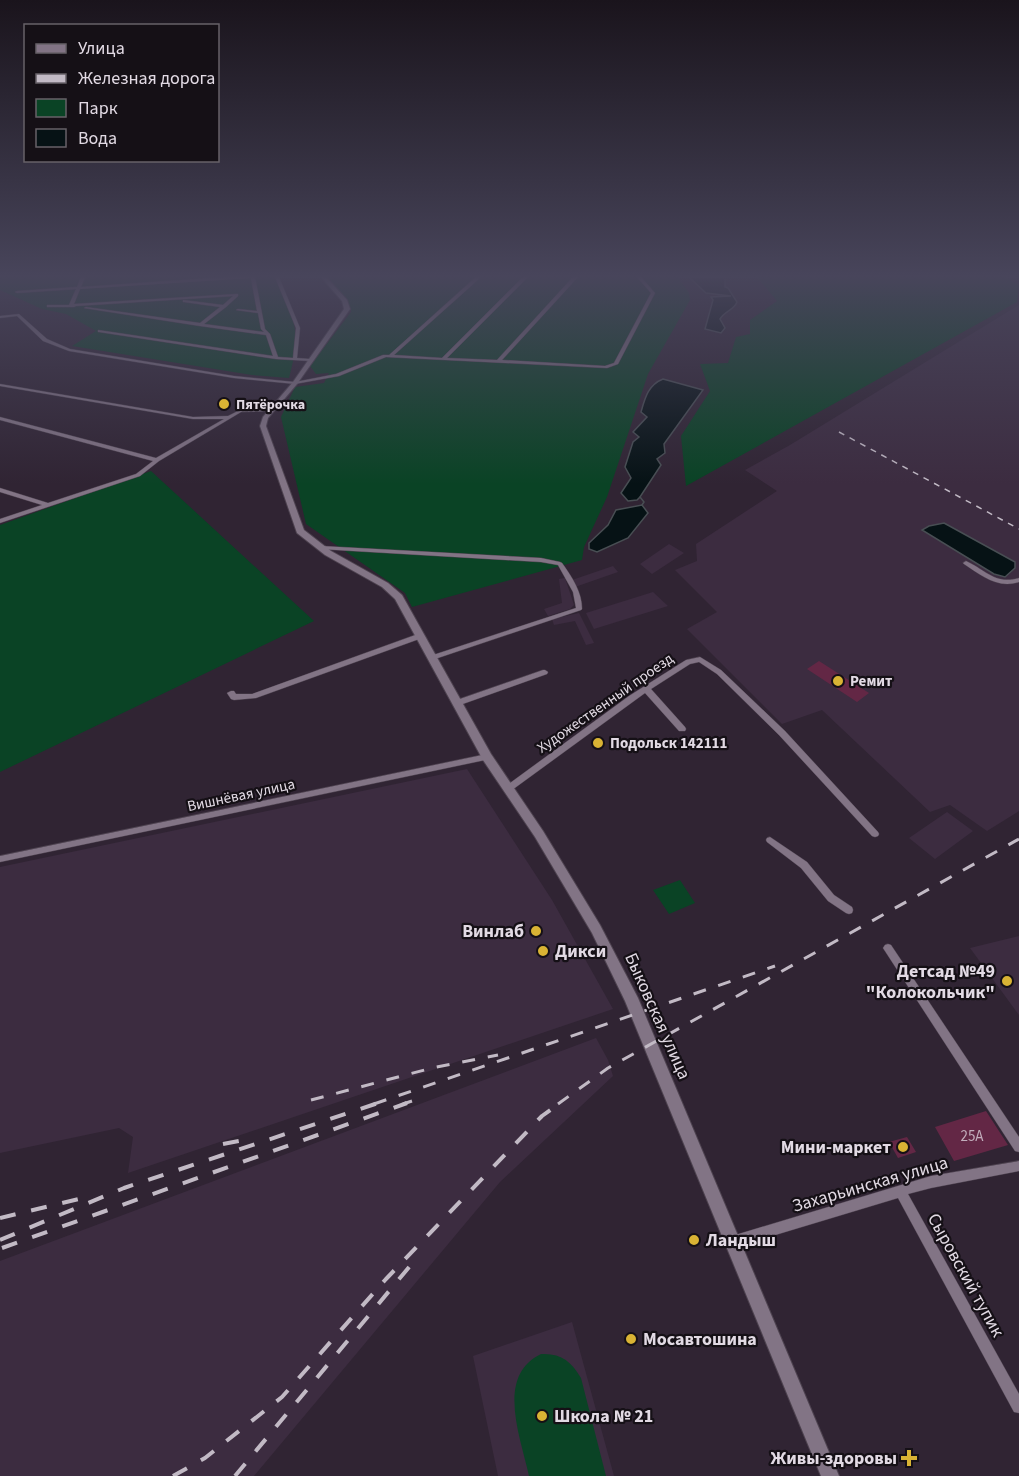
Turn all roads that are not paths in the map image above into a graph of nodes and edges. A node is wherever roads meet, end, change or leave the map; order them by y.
1 (59, 346) edge
2 (197, 346) edge
3 (272, 346) edge
4 (296, 346) edge
5 (320, 346) edge
6 (401, 346) edge
7 (456, 346) edge
8 (513, 346) edge
9 (625, 346) edge
10 (390, 356) junction
11 (276, 358) junction
12 (444, 358) junction
13 (295, 359) junction
14 (310, 360) junction
15 (499, 361) junction
16 (295, 383) junction
17 (0, 385) edge
18 (272, 410) junction
19 (229, 417) junction
20 (0, 418) edge
21 (157, 460) junction
22 (0, 490) edge
23 (48, 505) junction
24 (0, 521) edge
25 (321, 548) junction
26 (966, 563) dead end
27 (1019, 580) edge
28 (420, 636) junction
29 (432, 658) junction
30 (545, 672) dead end
31 (646, 689) junction
32 (231, 693) dead end
33 (457, 703) junction
34 (682, 729) dead end
35 (487, 757) junction
36 (509, 788) junction
37 (875, 834) dead end
38 (770, 840) dead end
39 (0, 859) edge
40 (849, 910) dead end
41 (888, 948) dead end
42 (1019, 1147) edge
43 (1019, 1166) edge
44 (900, 1191) junction
45 (732, 1242) junction
46 (1019, 1407) edge
47 (830, 1476) edge

1 - 16 street
2 - 11 street
3 - 11 street
4 - 13 street
5 - 14 street
6 - 10 street
7 - 12 street
8 - 15 street
9 - 15 street
10 - 12 street
10 - 16 street
11 - 13 street
12 - 15 street
13 - 14 street
14 - 16 street
16 - 18 street
17 - 19 street
18 - 19 street
18 - 25 street
19 - 21 street
20 - 21 street
21 - 23 street
22 - 23 street
23 - 24 street
25 - 28 street, Быковская улица
25 - 29 street
26 - 27 street
28 - 29 street, Быковская улица
28 - 32 street
29 - 33 street, Быковская улица
30 - 33 street
31 - 34 street
31 - 36 street, Художественный проезд
31 - 37 street, Художественный проезд
33 - 35 street, Быковская улица
35 - 36 street, Быковская улица
35 - 39 street, Вишнёвая улица
36 - 45 street, Быковская улица
38 - 40 street
41 - 42 street
43 - 44 street, Захарьинская улица
44 - 45 street, Захарьинская улица
44 - 46 street, Сыровский тупик
45 - 47 street, Быковская улица

